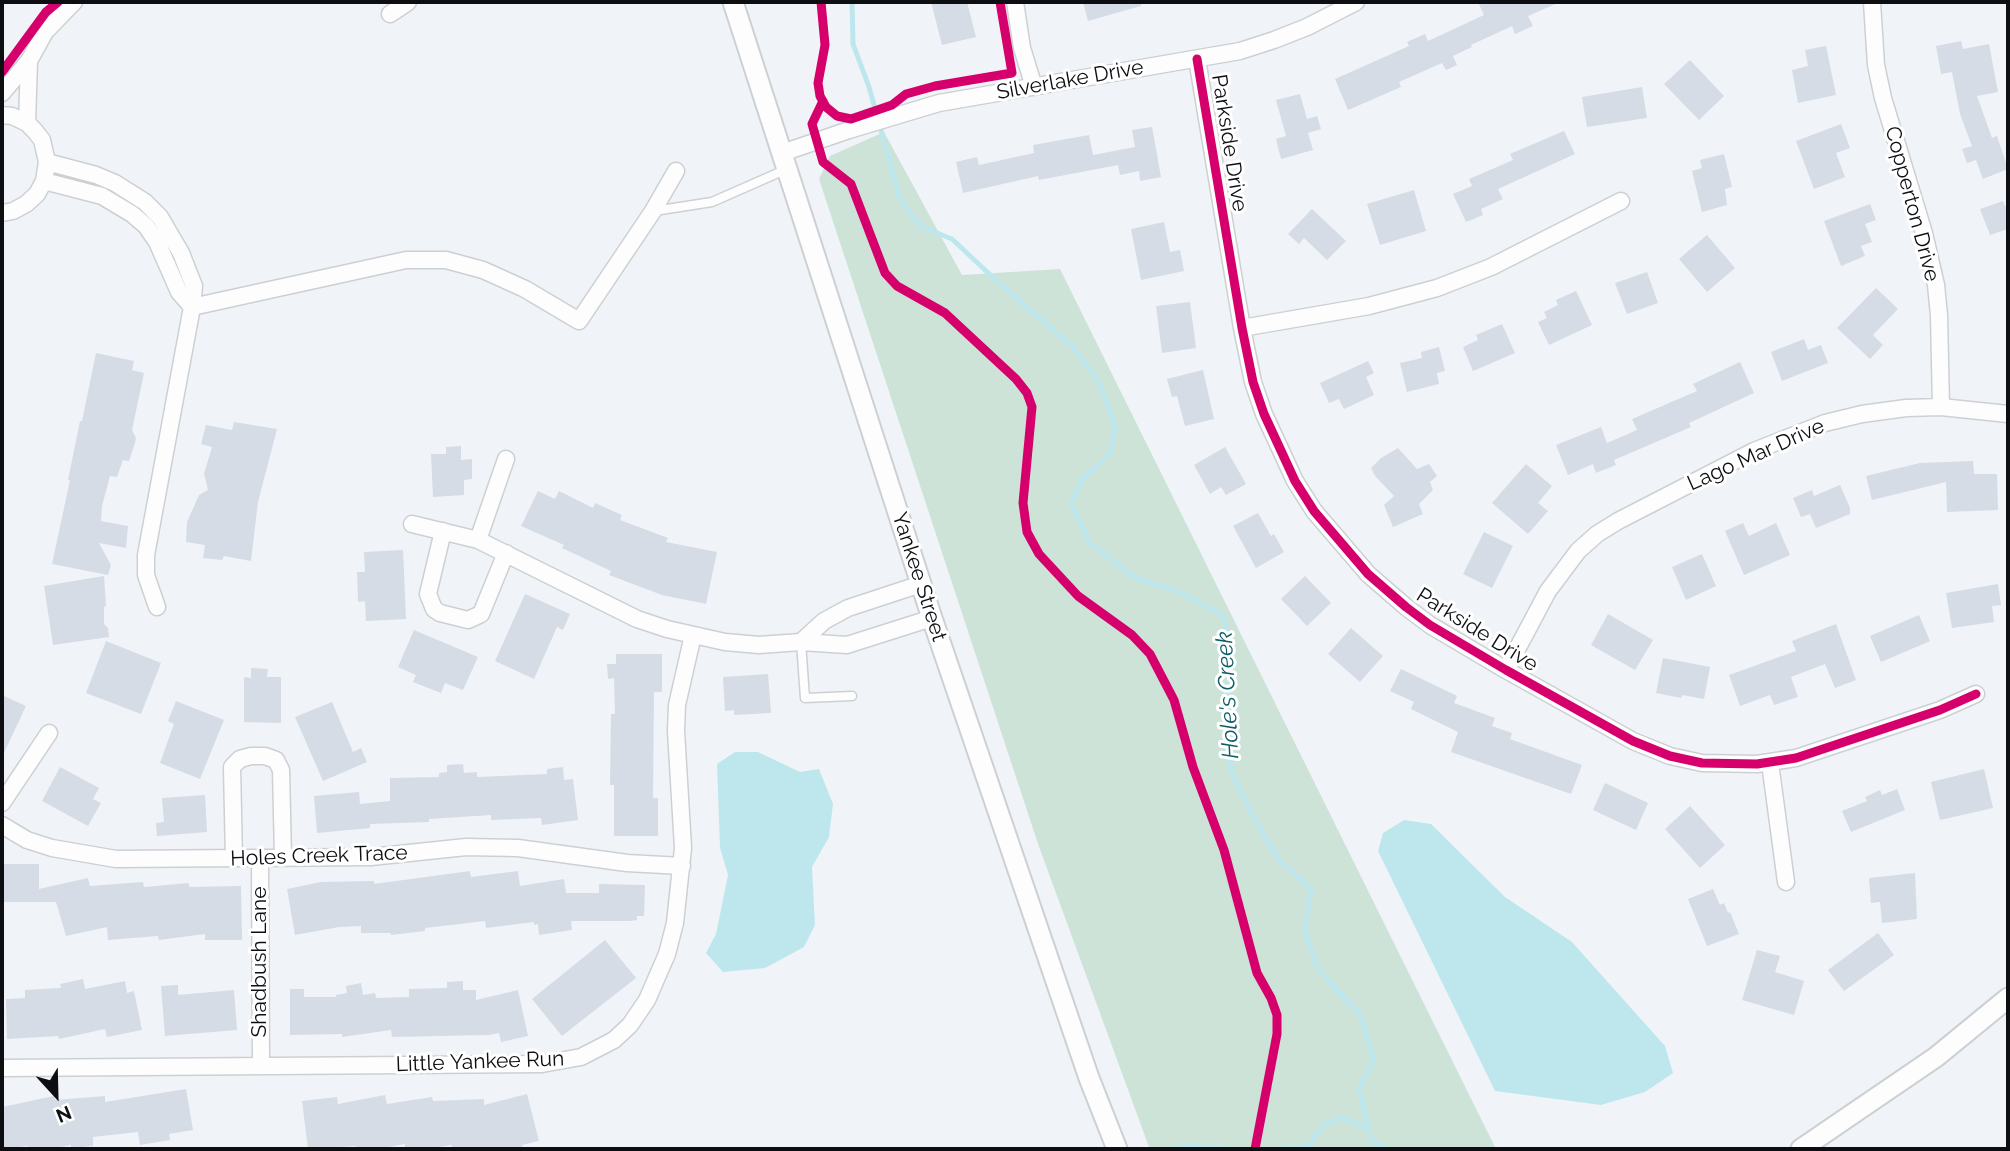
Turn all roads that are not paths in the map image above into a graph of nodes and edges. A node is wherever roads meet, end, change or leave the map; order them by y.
1 (74, 2) edge
2 (408, 2) edge
3 (733, 2) edge
4 (1015, 2) edge
5 (1356, 2) edge
6 (1872, 2) edge
7 (390, 14) dead end
8 (1197, 59) junction
9 (29, 61) junction
10 (1034, 87) junction
11 (2, 93) edge
12 (2, 115) edge
13 (27, 123) junction
14 (785, 161) junction
15 (47, 162) junction
16 (676, 171) dead end
17 (44, 181) junction
18 (1621, 201) dead end
19 (653, 211) junction
20 (8, 212) edge
21 (2, 228) edge
22 (192, 307) junction
23 (1242, 328) junction
24 (1941, 407) junction
25 (2008, 414) edge
26 (506, 459) dead end
27 (412, 524) dead end
28 (443, 531) junction
29 (478, 540) junction
30 (506, 554) junction
31 (921, 584) junction
32 (157, 607) dead end
33 (932, 618) junction
34 (693, 635) junction
35 (801, 642) junction
36 (1506, 670) junction
37 (1976, 694) dead end
38 (852, 696) dead end
39 (49, 733) dead end
40 (1770, 763) junction
41 (2, 803) edge
42 (2, 825) edge
43 (260, 858) junction
44 (284, 858) junction
45 (234, 859) junction
46 (682, 866) junction
47 (1786, 882) dead end
48 (2008, 998) edge
49 (261, 1065) junction
50 (2, 1068) edge
51 (1117, 1149) edge
52 (1801, 1149) edge

1 - 9 street
2 - 7 street
3 - 14 street, Yankee Street
4 - 10 street
5 - 8 street, Silverlake Drive
6 - 24 street, Copperton Drive
8 - 10 street, Silverlake Drive
8 - 23 street, Parkside Drive
9 - 11 street
9 - 13 street
10 - 14 street, Silverlake Drive
12 - 13 street
13 - 15 street
14 - 19 lane
14 - 31 street, Yankee Street
15 - 17 street
15 - 22 street
16 - 19 street
17 - 20 street
17 - 22 street
18 - 23 street
19 - 22 street
20 - 21 street
22 - 32 street
23 - 36 street, Parkside Drive
24 - 25 street, Lago Mar Drive
24 - 36 street, Lago Mar Drive
26 - 29 street
27 - 28 street
28 - 29 street
28 - 30 street
29 - 30 street
30 - 34 street
31 - 33 street, Yankee Street
31 - 35 street
33 - 35 street
33 - 51 street, Yankee Street
34 - 35 street
34 - 46 street, Little Yankee Run
35 - 38 lane
36 - 40 street, Parkside Drive
37 - 40 street, Parkside Drive
39 - 41 street
40 - 47 street
42 - 45 street, Holes Creek Trace
43 - 44 street, Holes Creek Trace
43 - 45 street, Holes Creek Trace
43 - 49 street, Shadbush Lane
44 - 45 street
44 - 46 street, Holes Creek Trace
46 - 49 street, Little Yankee Run
48 - 52 street
49 - 50 street, Little Yankee Run

